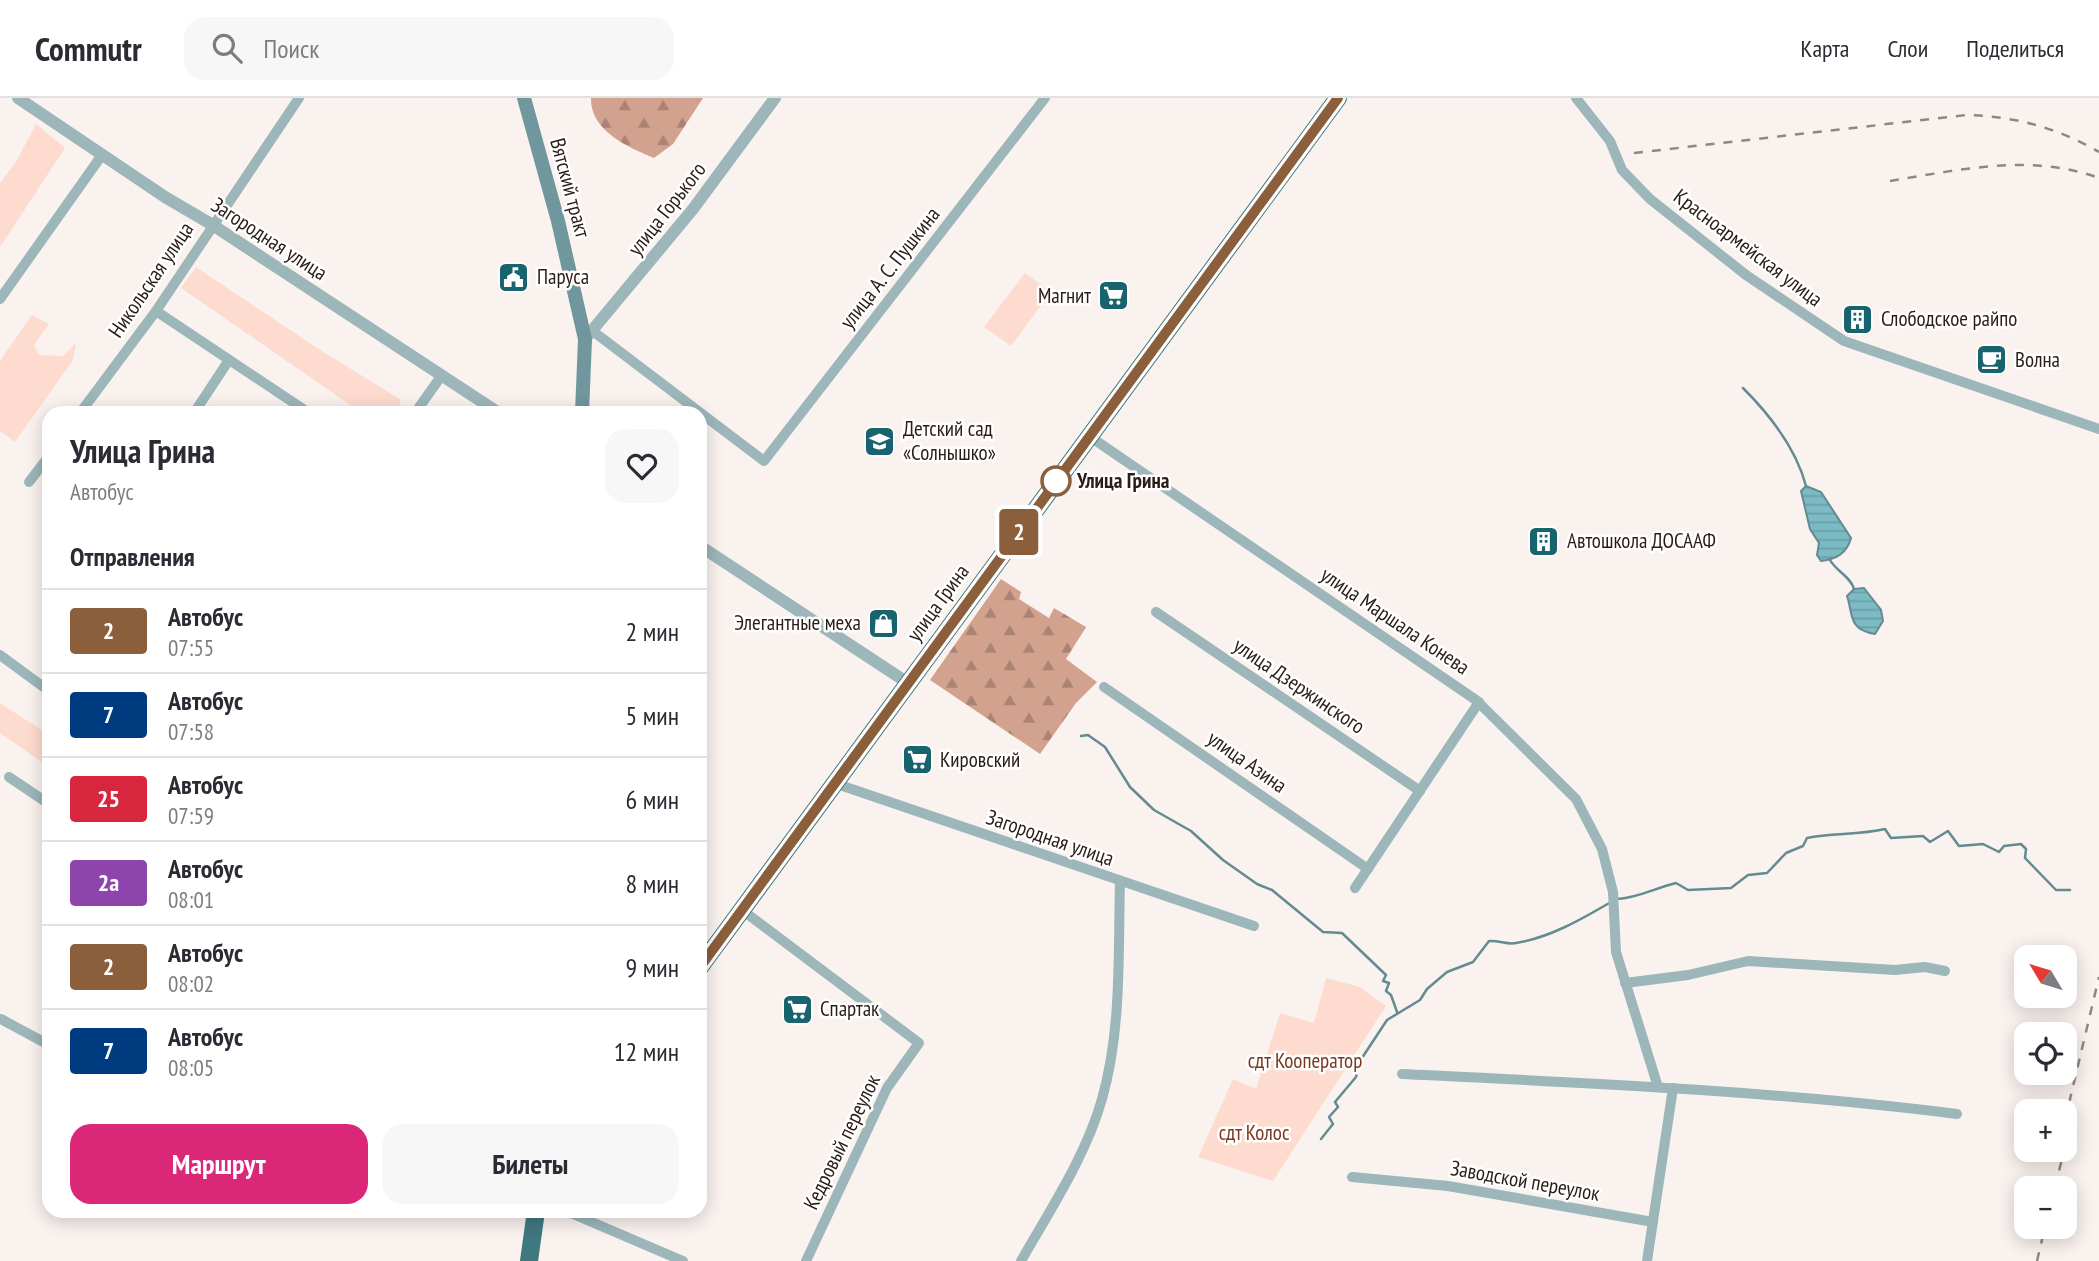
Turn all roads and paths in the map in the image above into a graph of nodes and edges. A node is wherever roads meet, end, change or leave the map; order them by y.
1 (18, 98) edge
2 (299, 98) edge
3 (524, 98) edge
4 (775, 98) edge
5 (1045, 98) edge
6 (1338, 98) edge
7 (1576, 98) edge
8 (102, 155) junction
9 (211, 224) junction
10 (0, 299) edge
11 (156, 311) junction
12 (590, 336) junction
13 (229, 360) junction
14 (442, 375) junction
15 (85, 406) edge
16 (199, 406) edge
17 (298, 406) edge
18 (420, 406) edge
19 (488, 406) edge
20 (583, 406) edge
21 (687, 406) edge
22 (707, 420) edge
23 (2099, 429) edge
24 (1089, 436) junction
25 (42, 465) edge
26 (29, 482) dead end
27 (707, 550) edge
28 (1156, 612) dead end
29 (0, 655) edge
30 (908, 683) junction
31 (42, 686) edge
32 (1104, 687) dead end
33 (1479, 702) junction
34 (9, 777) dead end
35 (834, 783) junction
36 (1420, 792) junction
37 (42, 799) edge
38 (1367, 869) junction
39 (1120, 881) junction
40 (1355, 888) dead end
41 (742, 910) junction
42 (1254, 926) dead end
43 (707, 958) edge
44 (1945, 971) dead end
45 (1625, 983) junction
46 (1, 1019) edge
47 (42, 1041) edge
48 (1402, 1074) dead end
49 (1658, 1087) junction
50 (1673, 1088) junction
51 (1958, 1114) dead end
52 (1352, 1177) dead end
53 (533, 1218) edge
54 (582, 1218) edge
55 (1653, 1222) junction
56 (529, 1261) edge
57 (683, 1261) edge
58 (806, 1261) edge
59 (1021, 1261) edge
60 (1647, 1261) edge

1 - 8 street, Загородная улица
2 - 9 street, Никольская улица
3 - 12 main road, Вятский тракт
4 - 12 street, улица Горького
5 - 22 street, улица А. С. Пушкина
6 - 24 highway, улица Грина
7 - 23 street, Красноармейская улица
8 - 9 street, Загородная улица
8 - 10 street
9 - 11 street, Никольская улица
9 - 14 street, Загородная улица
11 - 13 street
11 - 15 street, Никольская улица
12 - 20 main road, Вятский тракт
12 - 21 street, улица А. С. Пушкина
13 - 16 street
13 - 17 street
14 - 18 street
14 - 19 street, Загородная улица
24 - 30 highway, улица Грина
24 - 33 street, улица Маршала Конева
25 - 26 street
27 - 30 street
28 - 36 street, улица Дзержинского
29 - 31 street
30 - 35 highway, улица Грина
32 - 38 street, улица Азина
33 - 36 street
33 - 45 street, улица Маршала Конева
34 - 37 street
35 - 39 street, Загородная улица
35 - 41 highway, улица Грина
36 - 38 street
38 - 40 street
39 - 42 street, Загородная улица
39 - 59 street
41 - 43 highway, улица Грина
41 - 58 street, Кедровый переулок
44 - 45 street
45 - 49 street, улица Маршала Конева
46 - 47 street
48 - 49 street
49 - 50 street
50 - 51 street
50 - 55 street
52 - 55 street, Заводской переулок
53 - 56 highway
54 - 57 street
55 - 60 street

